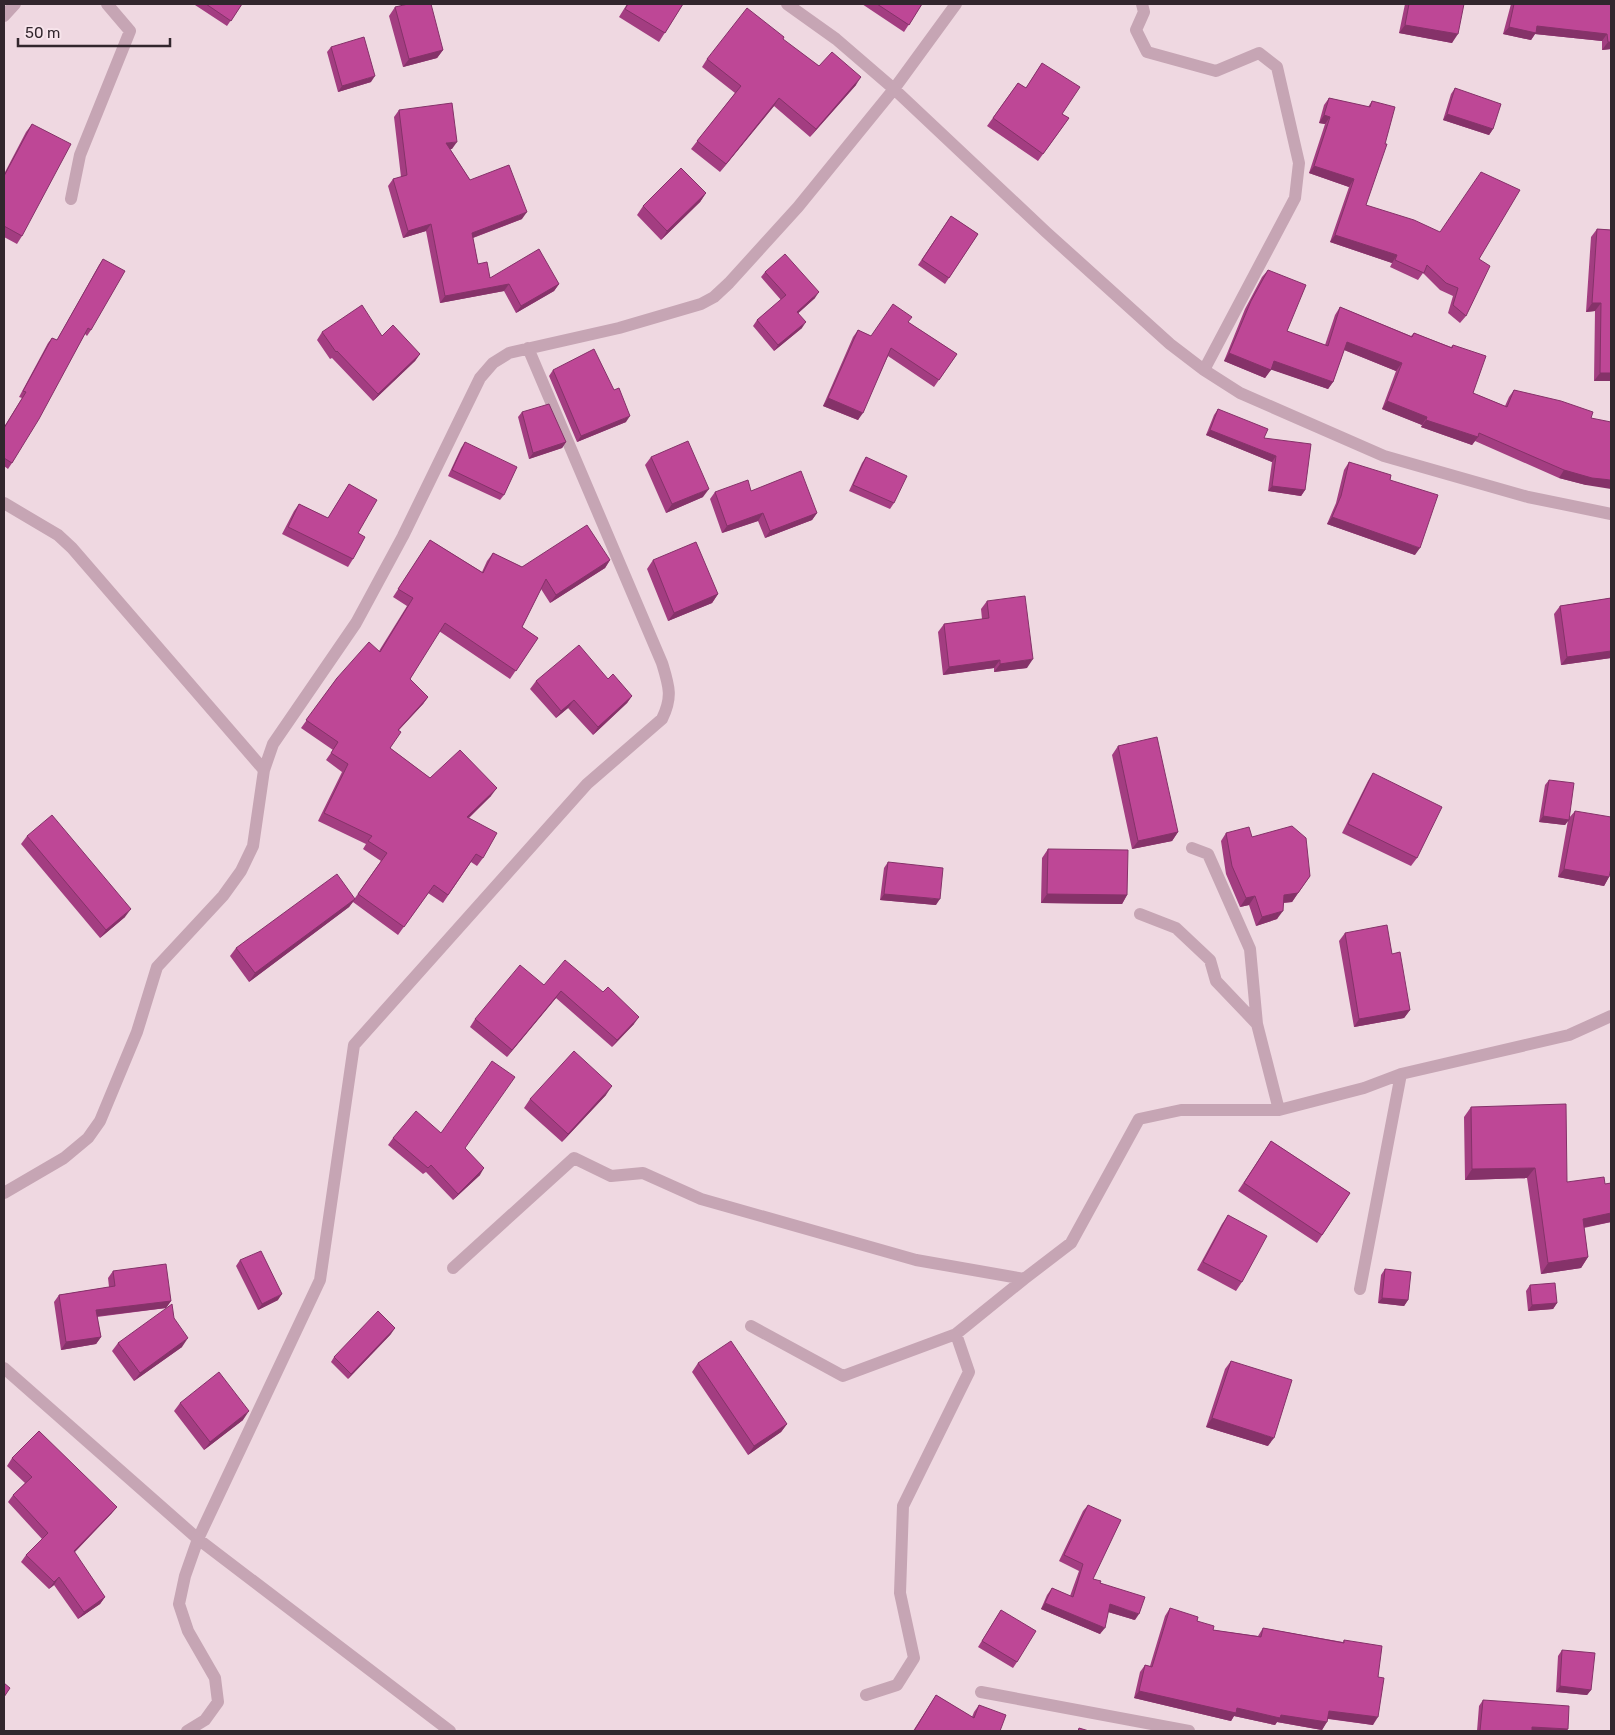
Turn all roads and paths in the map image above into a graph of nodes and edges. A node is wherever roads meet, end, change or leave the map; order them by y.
1 (15, 4) edge
2 (108, 4) edge
3 (788, 4) edge
4 (956, 4) edge
5 (1142, 4) edge
6 (4, 16) edge
7 (894, 89) junction
8 (71, 199) dead end
9 (528, 348) junction
10 (1204, 370) junction
11 (4, 503) edge
12 (1611, 514) edge
13 (264, 770) junction
14 (1192, 848) dead end
15 (1140, 914) dead end
16 (1611, 1016) edge
17 (1258, 1024) junction
18 (1401, 1074) junction
19 (1279, 1110) junction
20 (4, 1193) edge
21 (453, 1268) dead end
22 (1024, 1279) junction
23 (1360, 1289) dead end
24 (751, 1326) dead end
25 (956, 1334) junction
26 (4, 1368) edge
27 (198, 1539) junction
28 (981, 1692) dead end
29 (866, 1695) dead end
30 (188, 1731) edge
31 (450, 1731) edge
32 (1189, 1731) edge

1 - 6 street
2 - 8 street
3 - 7 street
4 - 7 street
5 - 10 street
7 - 9 street
7 - 10 street
9 - 13 street
9 - 27 street
10 - 12 street
11 - 13 street
13 - 20 street
14 - 17 street
15 - 17 street
16 - 18 street
17 - 19 street
18 - 19 street
18 - 23 street
19 - 22 street
21 - 22 street
22 - 25 street
24 - 25 street
25 - 29 street
26 - 27 street
27 - 30 street
27 - 31 street
28 - 32 street

